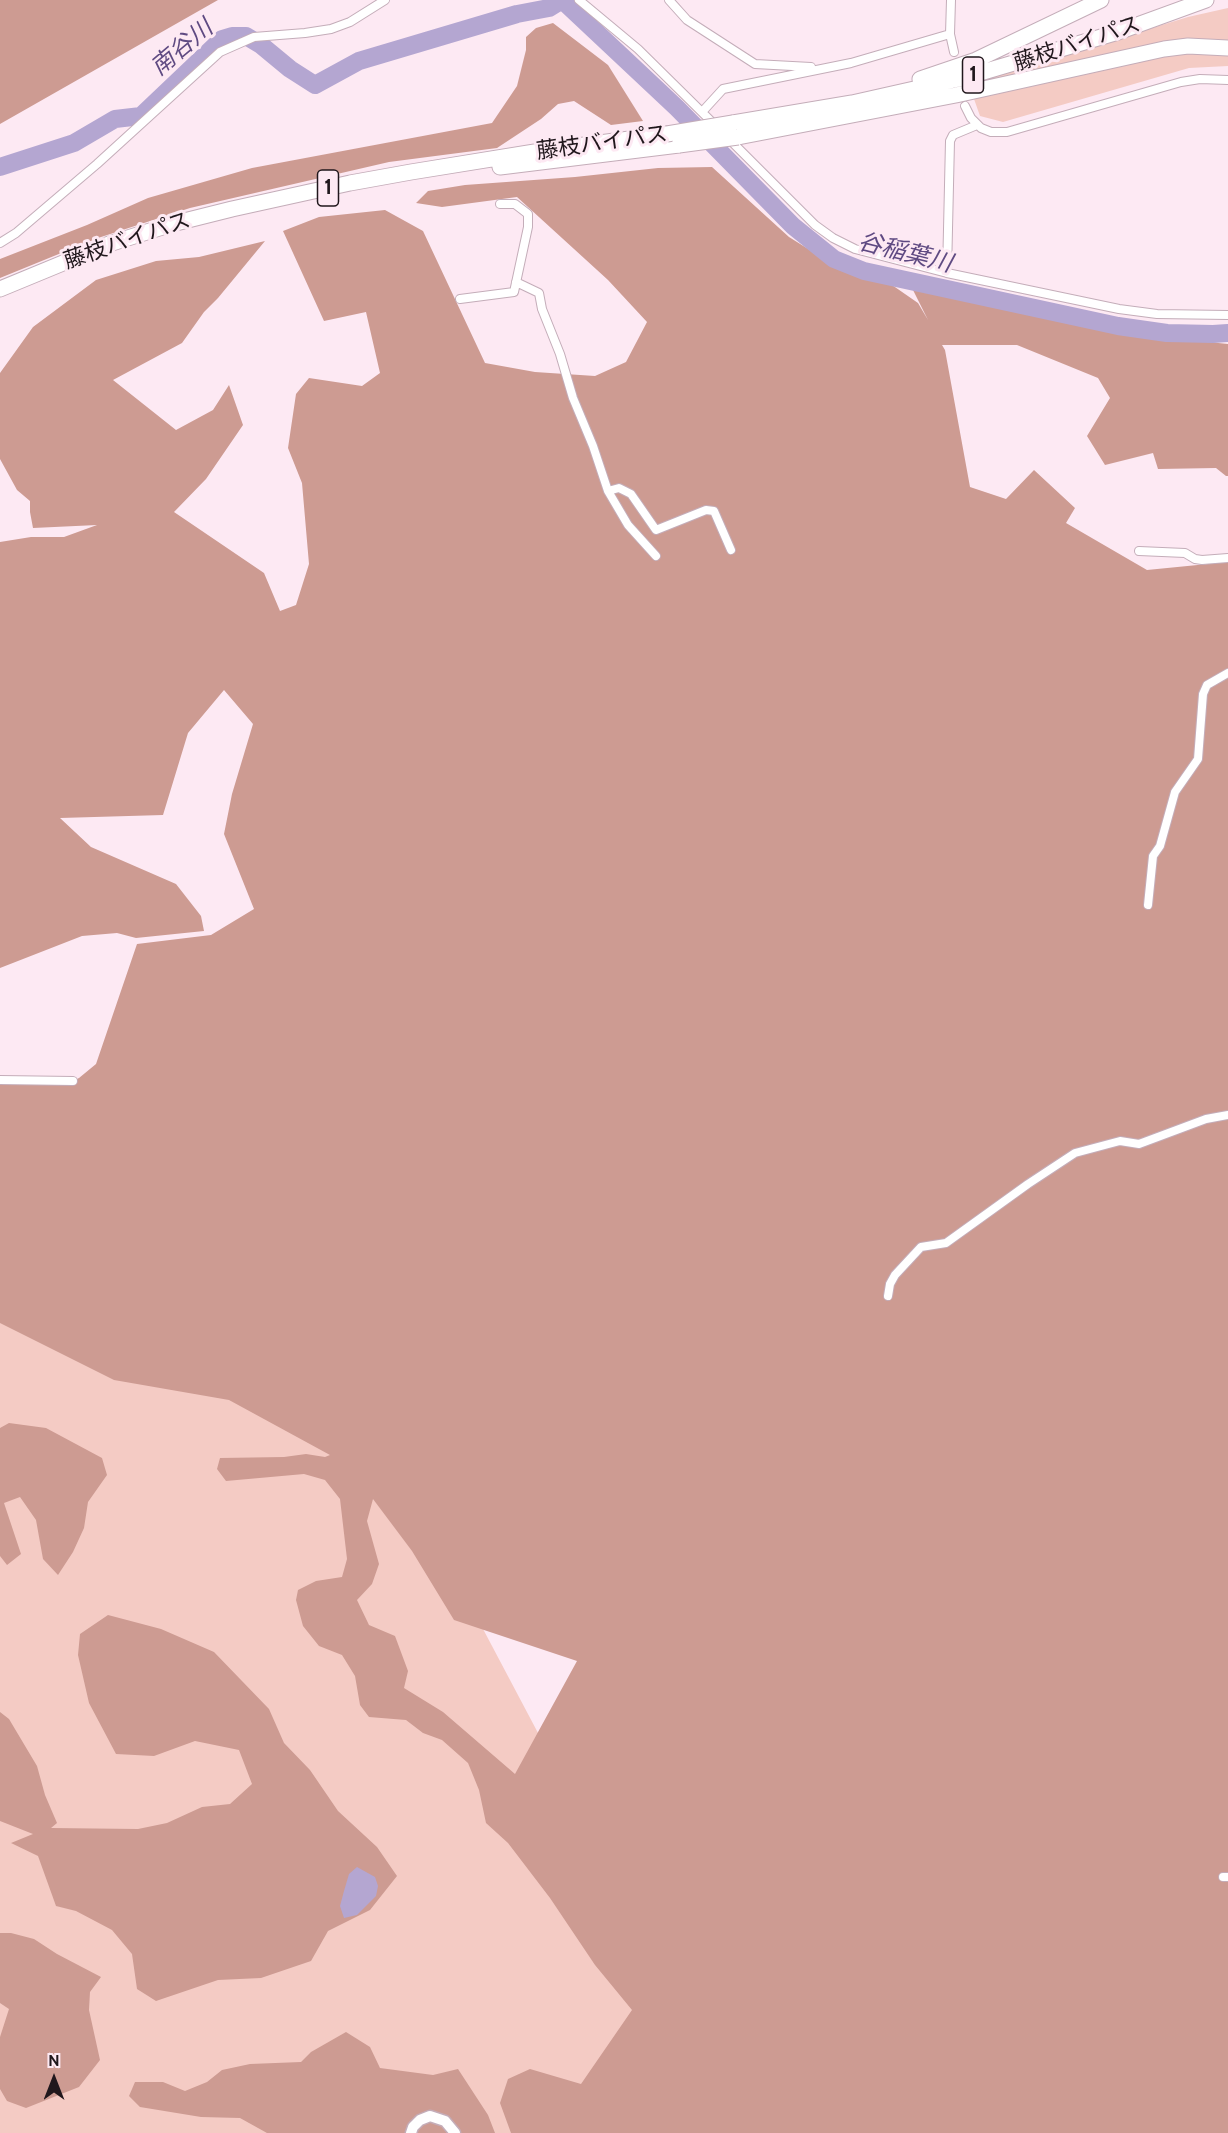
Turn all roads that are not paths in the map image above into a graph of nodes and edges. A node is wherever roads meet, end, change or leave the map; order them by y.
1 (385, 0) edge
2 (593, 0) edge
3 (669, 0) edge
4 (951, 0) edge
5 (1101, 0) edge
6 (1206, 0) edge
7 (581, 2) edge
8 (950, 34) junction
9 (1228, 48) edge
10 (954, 52) dead end
11 (821, 69) junction
12 (1228, 80) edge
13 (852, 103) junction
14 (965, 106) dead end
15 (702, 112) junction
16 (977, 125) junction
17 (736, 130) junction
18 (411, 172) junction
19 (500, 204) dead end
20 (0, 243) edge
21 (946, 273) junction
22 (516, 282) junction
23 (0, 290) edge
24 (460, 299) dead end
25 (1228, 315) edge
26 (608, 491) junction
27 (731, 550) dead end
28 (1139, 552) dead end
29 (656, 556) dead end
30 (1228, 558) edge
31 (1228, 673) edge
32 (1148, 905) dead end
33 (0, 1080) edge
34 (73, 1081) dead end
35 (1228, 1115) edge
36 (888, 1296) dead end
37 (411, 2133) edge
38 (455, 2133) edge

1 - 20 street
2 - 7 street
3 - 11 street
4 - 8 street
5 - 13 highway, 1
6 - 13 highway, 藤枝バイパス / 1
7 - 15 street
8 - 10 street
8 - 11 street
9 - 17 highway, 1
11 - 15 street
12 - 16 street
13 - 17 highway, 藤枝バイパス / 1
14 - 16 street
15 - 21 street
16 - 21 street
17 - 18 highway, 藤枝バイパス / 1, bridge
17 - 18 highway, 1, bridge
18 - 23 highway, 藤枝バイパス / 1
19 - 22 street
21 - 25 street
22 - 24 street
22 - 26 street
26 - 27 street
26 - 29 street
28 - 30 street
31 - 32 street
33 - 34 street
35 - 36 street
37 - 38 street

